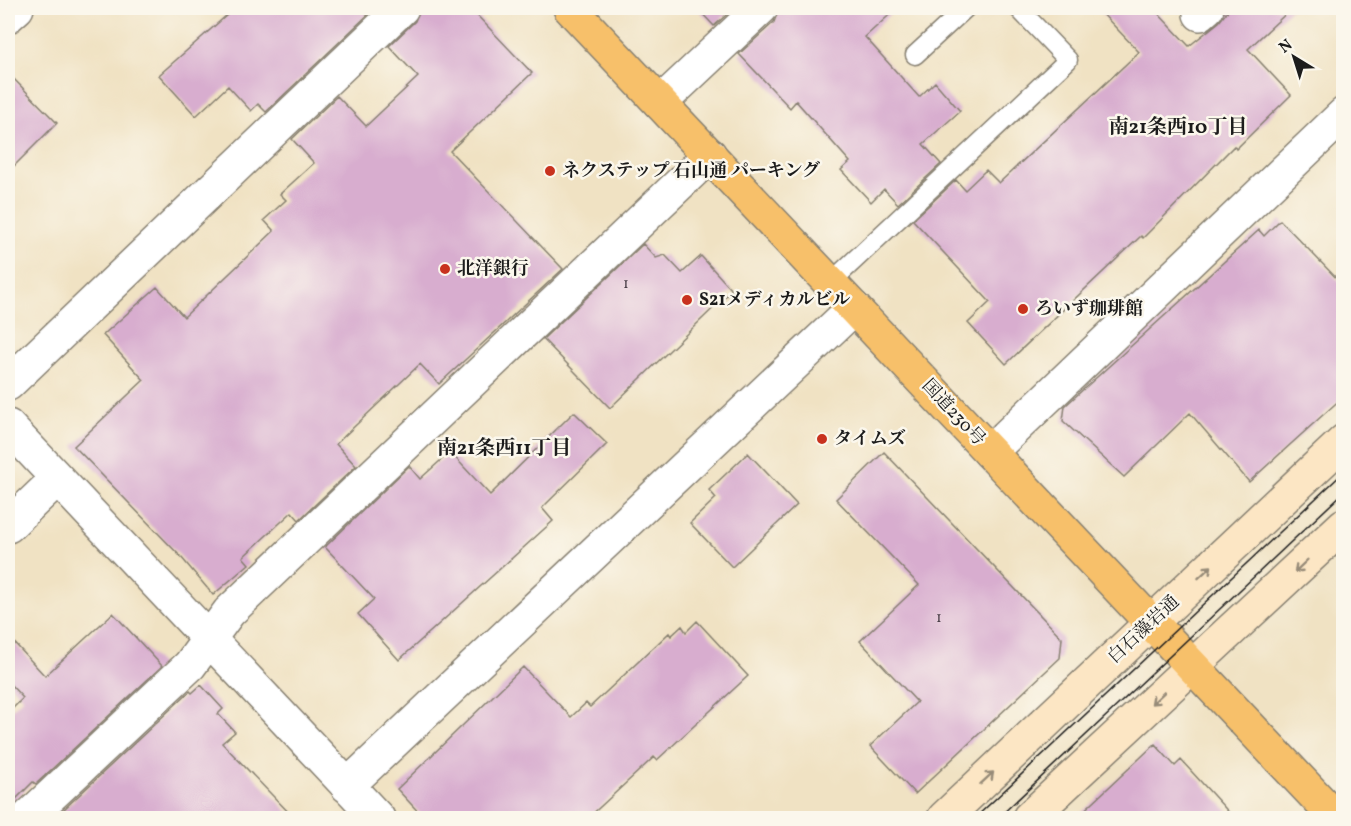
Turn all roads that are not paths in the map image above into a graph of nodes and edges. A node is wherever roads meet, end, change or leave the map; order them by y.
1 (16, 8) edge
2 (402, 8) edge
3 (570, 8) edge
4 (761, 8) edge
5 (966, 8) edge
6 (1018, 8) edge
7 (8, 16) edge
8 (915, 55) dead end
9 (660, 103) junction
10 (1344, 114) edge
11 (710, 155) junction
12 (830, 283) junction
13 (854, 308) junction
14 (8, 384) edge
15 (8, 426) edge
16 (1344, 441) edge
17 (990, 452) junction
18 (57, 479) junction
19 (1344, 525) edge
20 (8, 526) edge
21 (1151, 623) junction
22 (208, 639) junction
23 (1191, 667) junction
24 (347, 786) junction
25 (27, 819) edge
26 (378, 819) edge
27 (944, 819) edge
28 (1029, 819) edge
29 (1336, 819) edge

1 - 7 street
2 - 14 street
3 - 9 highway, 国道230号
4 - 9 street
5 - 8 lane
6 - 12 lane
9 - 11 highway, 国道230号
10 - 17 street
11 - 12 highway, 国道230号
11 - 22 street
12 - 13 highway, 国道230号
13 - 17 highway, 国道230号
13 - 24 street
15 - 18 street
21 -> 16 main road, 白石藻岩通
17 - 21 highway, 国道230号
18 - 20 street
18 - 22 street
19 -> 23 main road
21 - 23 highway, 国道230号
27 -> 21 main road, 白石藻岩通
22 - 24 street
22 - 25 street
23 -> 28 main road
23 - 29 highway, 国道230号
24 - 26 street

